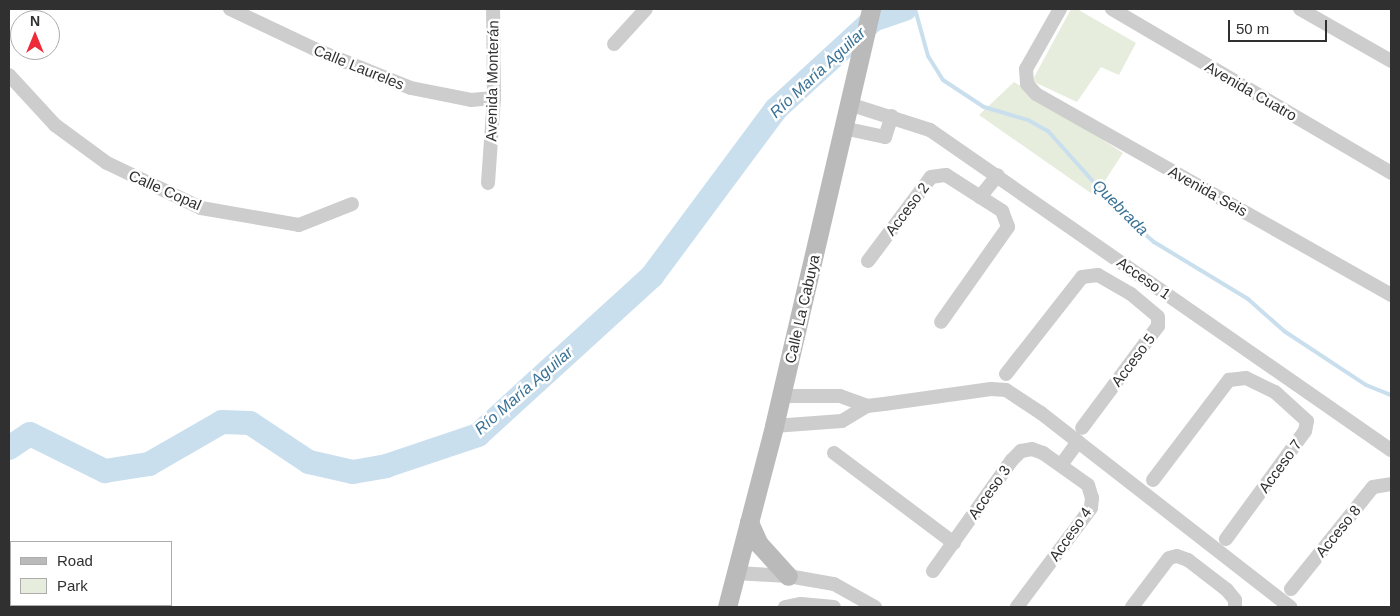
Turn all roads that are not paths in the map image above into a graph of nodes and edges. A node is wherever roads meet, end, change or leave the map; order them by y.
1 (230, 9) edge
2 (493, 9) edge
3 (646, 9) edge
4 (1060, 9) edge
5 (1112, 9) edge
6 (1300, 9) edge
7 (871, 11) edge
8 (614, 44) dead end
9 (1391, 61) edge
10 (9, 75) edge
11 (494, 98) junction
12 (849, 104) junction
13 (892, 116) junction
14 (843, 128) junction
15 (1391, 173) edge
16 (998, 175) junction
17 (488, 183) dead end
18 (980, 197) junction
19 (352, 204) dead end
20 (868, 261) dead end
21 (1143, 278) junction
22 (1131, 294) junction
23 (1391, 295) edge
24 (941, 322) dead end
25 (1006, 374) dead end
26 (1286, 376) junction
27 (1274, 392) junction
28 (782, 396) junction
29 (867, 406) junction
30 (774, 426) junction
31 (1080, 435) junction
32 (1391, 450) edge
33 (834, 453) dead end
34 (1061, 465) junction
35 (1153, 480) dead end
36 (1391, 484) edge
37 (749, 522) junction
38 (1226, 539) dead end
39 (954, 543) junction
40 (1224, 556) junction
41 (932, 571) dead end
42 (736, 573) junction
43 (1209, 575) junction
44 (788, 576) junction
45 (1291, 589) dead end
46 (727, 607) edge
47 (785, 607) edge
48 (834, 607) edge
49 (875, 607) edge
50 (1017, 607) edge
51 (1132, 607) edge
52 (1235, 607) edge
53 (1290, 607) edge

1 - 11 street, Calle Laureles
2 - 11 street, Avenida Monterán
3 - 8 street
4 - 23 street, Avenida Seis
5 - 15 street, Avenida Cuatro
6 - 9 street
7 - 12 street, Calle La Cabuya
10 - 19 street, Calle Copal
11 - 17 street, Avenida Monterán
12 - 13 street, Acceso 1
12 - 14 street, Calle La Cabuya
13 - 14 street
13 - 16 street, Acceso 1
14 - 28 street, Calle La Cabuya
16 - 18 street
16 - 21 street, Acceso 1
18 - 20 street, Acceso 2
18 - 24 street
21 - 22 street
21 - 26 street, Acceso 1
22 - 25 street
22 - 31 street, Acceso 5
26 - 27 street
26 - 32 street, Acceso 1
27 - 35 street, Acceso 7
27 - 38 street, Acceso 7
28 - 29 street
28 - 30 street, Calle La Cabuya
29 - 30 street
29 - 31 street
30 - 37 street, Calle La Cabuya
31 - 34 street, Acceso 5
31 - 40 street
33 - 39 street
34 - 39 street, Acceso 3
34 - 50 street, Acceso 4
36 - 45 street, Acceso 8
37 - 42 street, Calle La Cabuya
37 - 44 street
39 - 41 street, Acceso 3
40 - 43 street
40 - 53 street
42 - 44 street
42 - 46 street, Calle La Cabuya
43 - 51 street
43 - 52 street
44 - 49 street
47 - 48 street

